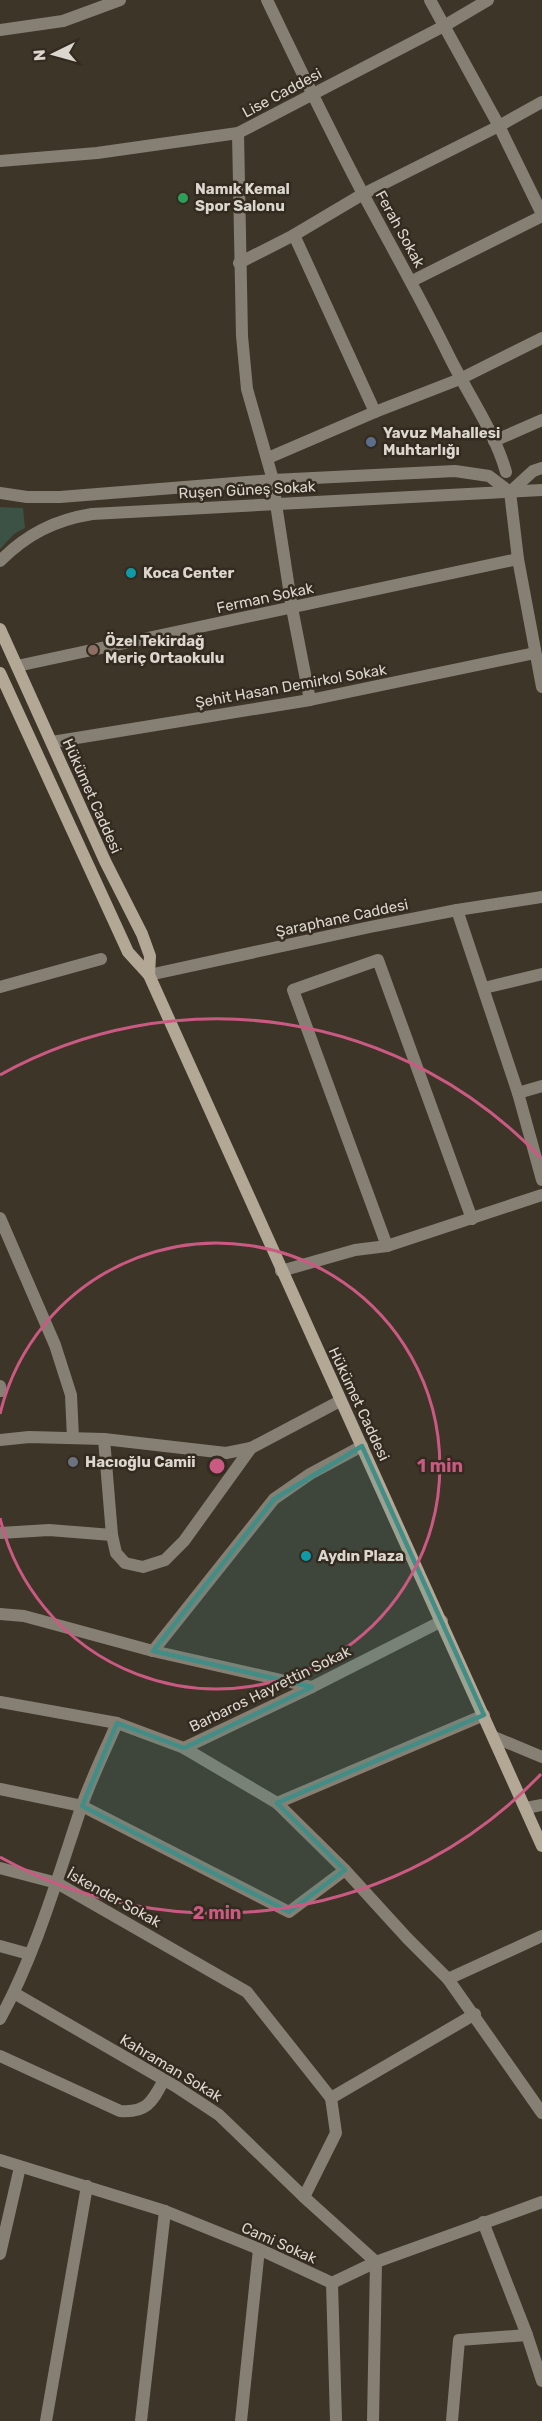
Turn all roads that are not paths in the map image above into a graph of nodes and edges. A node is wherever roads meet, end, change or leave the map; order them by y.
1 (120, 0) edge
2 (267, 0) edge
3 (430, 0) edge
4 (488, 0) edge
5 (444, 26) junction
6 (0, 30) edge
7 (312, 95) junction
8 (542, 102) edge
9 (499, 126) junction
10 (238, 133) junction
11 (0, 161) edge
12 (363, 194) junction
13 (542, 215) edge
14 (294, 235) junction
15 (240, 263) junction
16 (412, 281) junction
17 (542, 338) edge
18 (460, 379) junction
19 (375, 412) junction
20 (542, 420) edge
21 (495, 441) junction
22 (268, 458) junction
23 (542, 468) edge
24 (507, 472) dead end
25 (273, 480) junction
26 (0, 484) edge
27 (542, 490) edge
28 (510, 492) junction
29 (5, 494) edge
30 (276, 504) junction
31 (518, 559) junction
32 (0, 561) edge
33 (292, 608) junction
34 (0, 629) edge
35 (535, 653) junction
36 (17, 666) junction
37 (0, 673) edge
38 (542, 687) edge
39 (310, 700) junction
40 (52, 742) junction
41 (105, 861) junction
42 (89, 868) junction
43 (542, 897) edge
44 (457, 910) junction
45 (102, 959) dead end
46 (542, 974) edge
47 (149, 975) junction
48 (0, 987) edge
49 (484, 988) junction
50 (542, 1086) edge
51 (518, 1093) junction
52 (542, 1180) edge
53 (542, 1195) edge
54 (0, 1218) edge
55 (472, 1219) junction
56 (387, 1246) junction
57 (281, 1271) junction
58 (340, 1401) junction
59 (73, 1438) junction
60 (104, 1439) junction
61 (0, 1440) edge
62 (362, 1446) junction
63 (251, 1448) junction
64 (0, 1533) edge
65 (112, 1534) junction
66 (0, 1614) edge
67 (442, 1622) junction
68 (153, 1650) junction
69 (312, 1687) junction
70 (0, 1702) edge
71 (484, 1715) junction
72 (117, 1723) junction
73 (494, 1737) junction
74 (184, 1748) junction
75 (542, 1757) edge
76 (0, 1789) edge
77 (277, 1803) junction
78 (542, 1805) edge
79 (82, 1806) junction
80 (526, 1808) junction
81 (542, 1846) edge
82 (0, 1868) edge
83 (345, 1870) junction
84 (57, 1883) junction
85 (542, 1936) edge
86 (0, 1946) edge
87 (29, 1954) junction
88 (448, 1978) junction
89 (14, 1993) junction
90 (475, 2014) junction
91 (0, 2019) edge
92 (0, 2056) edge
93 (164, 2080) junction
94 (331, 2098) junction
95 (542, 2113) edge
96 (0, 2160) edge
97 (20, 2167) junction
98 (87, 2186) junction
99 (304, 2197) junction
100 (542, 2202) edge
101 (165, 2211) junction
102 (483, 2222) junction
103 (259, 2249) junction
104 (0, 2254) edge
105 (376, 2262) junction
106 (332, 2283) junction
107 (527, 2335) junction
108 (542, 2381) edge
109 (46, 2421) edge
110 (141, 2421) edge
111 (241, 2421) edge
112 (336, 2421) edge
113 (373, 2421) edge
114 (452, 2421) edge

1 - 6 street
2 - 7 street, Ferah Sokak
3 - 5 street
4 - 5 street, Lise Caddesi
5 - 7 street, Lise Caddesi
5 - 9 street
7 - 10 street, Lise Caddesi
7 - 12 street, Ferah Sokak
8 - 9 street
9 - 12 street
9 - 13 street
10 - 11 street, Lise Caddesi
10 - 15 street
12 - 14 street
12 - 16 street, Ferah Sokak
13 - 16 street
14 - 15 street
14 - 19 street
15 - 22 street
16 - 18 street, Ferah Sokak
17 - 18 street
18 - 19 street
18 - 21 street, Ferah Sokak
19 - 22 street
20 - 21 street
21 - 24 street, Ferah Sokak
22 - 25 street
23 - 28 street
25 - 28 street, Ruşen Güneş Sokak
25 - 29 street, Ruşen Güneş Sokak
25 - 30 street
26 - 29 street
27 - 28 street, Ruşen Güneş Sokak
28 - 30 street, Ruşen Güneş Sokak
28 - 31 street
30 - 32 street, Ruşen Güneş Sokak
30 - 33 street
31 - 33 street, Ferman Sokak
31 - 35 street
33 - 36 street, Ferman Sokak
33 - 39 street
34 - 36 main road, Hükümet Caddesi
35 - 38 street
35 - 39 street, Şehit Hasan Demirkol Sokak
36 - 40 main road, Hükümet Caddesi
37 - 42 main road, Hükümet Caddesi
39 - 40 street, Şehit Hasan Demirkol Sokak
40 - 41 main road, Hükümet Caddesi
41 - 42 main road
41 - 47 main road, Hükümet Caddesi
42 - 47 main road, Hükümet Caddesi
43 - 44 street, Şaraphane Caddesi
44 - 47 street, Şaraphane Caddesi
44 - 49 street
45 - 48 street
46 - 49 street
47 - 57 main road, Hükümet Caddesi
49 - 51 street
50 - 51 street
51 - 52 street
53 - 55 street
54 - 59 street
55 - 56 street
55 - 56 street
56 - 57 street
57 - 58 main road, Hükümet Caddesi
58 - 62 main road, Hükümet Caddesi
58 - 63 street
59 - 60 street
59 - 61 street
60 - 63 street
60 - 65 street
62 - 67 main road, Hükümet Caddesi
62 - 68 street
63 - 65 street
64 - 65 street
66 - 68 street
67 - 69 street, Barbaros Hayrettin Sokak
67 - 71 main road, Hükümet Caddesi
68 - 69 street
69 - 74 street, Barbaros Hayrettin Sokak
70 - 72 street, Barbaros Hayrettin Sokak
71 - 73 main road, Hükümet Caddesi
71 - 77 street
72 - 74 street, Barbaros Hayrettin Sokak
72 - 79 street
73 - 75 street
73 - 80 main road, Hükümet Caddesi
74 - 77 street
76 - 79 street
77 - 83 street
78 - 80 street
79 - 83 street
79 - 84 street
80 - 81 main road, Hükümet Caddesi
82 - 84 street, İskender Sokak
83 - 88 street
84 - 87 street
84 - 94 street, İskender Sokak
85 - 88 street
86 - 87 street
87 - 89 street
88 - 90 street
89 - 91 street
89 - 93 street, Kahraman Sokak
90 - 94 street
90 - 95 street
92 - 93 street
93 - 99 street, Kahraman Sokak
94 - 99 street
96 - 97 street, Cami Sokak
97 - 98 street, Cami Sokak
97 - 104 street
98 - 101 street, Cami Sokak
98 - 109 street
99 - 105 street, Kahraman Sokak
100 - 102 street
101 - 103 street, Cami Sokak
101 - 110 street
102 - 105 street
102 - 107 street
103 - 106 street, Cami Sokak
103 - 111 street
105 - 106 street
105 - 113 street
106 - 112 street
107 - 108 street
107 - 114 street

